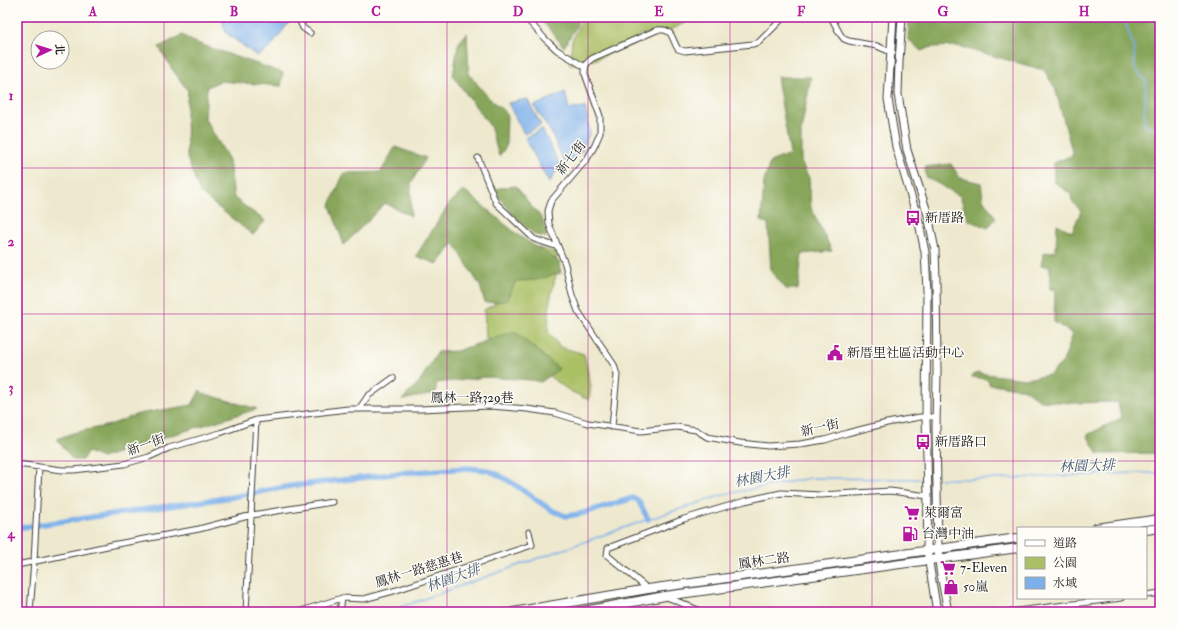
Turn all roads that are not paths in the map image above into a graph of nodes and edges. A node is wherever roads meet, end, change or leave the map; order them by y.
1 (298, 17) edge
2 (526, 17) edge
3 (784, 17) edge
4 (831, 17) edge
5 (893, 17) edge
6 (902, 17) edge
7 (310, 33) dead end
8 (890, 52) junction
9 (899, 54) junction
10 (585, 67) junction
11 (478, 158) dead end
12 (558, 247) junction
13 (393, 378) dead end
14 (359, 410) junction
15 (926, 417) junction
16 (936, 417) junction
17 (256, 420) junction
18 (612, 427) junction
19 (707, 437) joint
20 (17, 464) edge
21 (39, 467) junction
22 (928, 495) junction
23 (332, 502) dead end
24 (252, 515) junction
25 (1160, 520) edge
26 (1104, 527) edge
27 (1160, 528) edge
28 (1147, 530) edge
29 (529, 532) dead end
30 (1017, 538) edge
31 (1017, 548) edge
32 (938, 549) junction
33 (927, 550) junction
34 (939, 559) junction
35 (929, 560) junction
36 (34, 561) junction
37 (17, 565) edge
38 (648, 589) junction
39 (1160, 593) edge
40 (1147, 595) edge
41 (665, 596) junction
42 (342, 598) junction
43 (1113, 599) edge
44 (30, 612) edge
45 (246, 612) edge
46 (298, 612) edge
47 (309, 612) edge
48 (313, 612) edge
49 (340, 612) edge
50 (513, 612) edge
51 (579, 612) edge
52 (703, 612) edge
53 (936, 612) edge
54 (948, 612) edge
55 (1009, 612) edge

1 - 7 street
2 - 10 street
3 - 10 street
4 - 8 street
5 - 8 street
6 - 9 street
8 - 9 street
8 - 15 street
9 - 16 street
10 - 12 street, 新七街
11 - 12 street
12 - 18 street, 新七街
13 - 14 street
14 - 17 street, 鳳林一路329巷
14 - 18 street, 鳳林一路329巷
15 - 16 street, 新一街
15 - 19 street, 新一街
15 - 22 street
16 - 32 street
17 - 21 street, 新一街
17 - 24 street
18 - 19 street, 鳳林一路329巷
20 - 21 street
21 - 36 street
22 - 33 street
22 - 38 street
23 - 24 street
24 - 36 street
24 - 45 street
25 - 26 main road
27 - 28 main road
29 - 42 street, 鳳林一路慈惠巷
30 - 32 main road, 鳳林二路
31 - 34 main road, 鳳林二路
32 - 33 main road, 鳳林二路
32 - 34 street
33 - 35 street
33 - 38 main road, 鳳林二路
34 - 35 main road, 鳳林二路
34 - 54 street
35 - 41 main road, 鳳林二路
35 - 53 street
36 - 37 street
36 - 44 street
38 - 50 main road, 鳳林二路
39 - 40 street
41 - 51 main road, 鳳林二路
41 - 52 street
42 - 46 street, 鳳林一路慈惠巷
42 - 49 street
43 - 55 street
47 - 48 street

